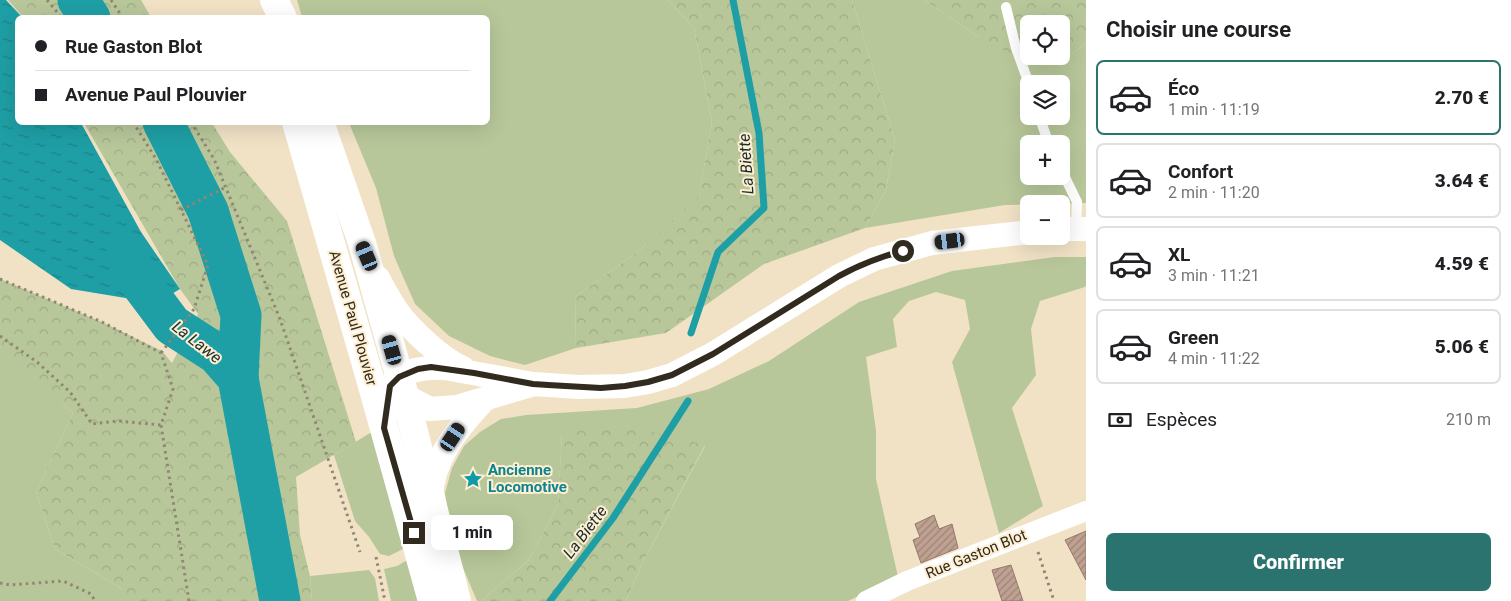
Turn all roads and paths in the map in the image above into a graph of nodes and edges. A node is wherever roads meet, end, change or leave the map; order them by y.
1 (47, 0) edge
2 (111, 0) edge
3 (263, 0) edge
4 (274, 0) edge
5 (1006, 7) dead end
6 (60, 15) edge
7 (121, 15) edge
8 (265, 15) edge
9 (282, 15) edge
10 (1026, 75) edge
11 (135, 125) edge
12 (193, 125) edge
13 (297, 125) edge
14 (321, 125) edge
15 (1069, 185) edge
16 (226, 187) junction
17 (181, 210) junction
18 (322, 214) junction
19 (1074, 229) edge
20 (1020, 233) edge
21 (362, 243) junction
22 (0, 279) edge
23 (0, 336) edge
24 (161, 352) junction
25 (474, 373) junction
26 (533, 384) junction
27 (398, 386) junction
28 (484, 400) junction
29 (161, 425) junction
30 (384, 428) junction
31 (431, 499) junction
32 (1086, 511) edge
33 (1032, 532) junction
34 (360, 552) dead end
35 (376, 558) dead end
36 (0, 583) edge
37 (95, 601) edge
38 (190, 601) edge
39 (385, 601) edge
40 (432, 601) edge
41 (457, 601) edge
42 (866, 601) edge
43 (1054, 601) edge

1 - 6 path
2 - 7 path
3 - 8 main road
4 - 9 main road
5 - 10 lane
11 - 17 path
12 - 16 path
13 - 18 main road, Avenue Paul Plouvier
14 - 21 main road, Avenue Paul Plouvier
15 - 19 lane
16 - 17 path
16 - 34 path
17 - 24 path
18 - 27 street
18 - 30 main road, Avenue Paul Plouvier
20 - 26 street
21 - 25 street
21 - 27 main road, Avenue Paul Plouvier
22 - 24 path
23 - 29 path
24 - 29 path
25 - 26 street
25 - 27 street
26 - 28 street
27 - 28 street
27 - 30 street
27 - 31 main road, Avenue Paul Plouvier
28 - 31 street
29 - 38 path
30 - 40 main road, Avenue Paul Plouvier
31 - 41 main road, Avenue Paul Plouvier
32 - 33 street, Rue Gaston Blot
33 - 42 street, Rue Gaston Blot
33 - 43 path
35 - 39 path
36 - 37 path

